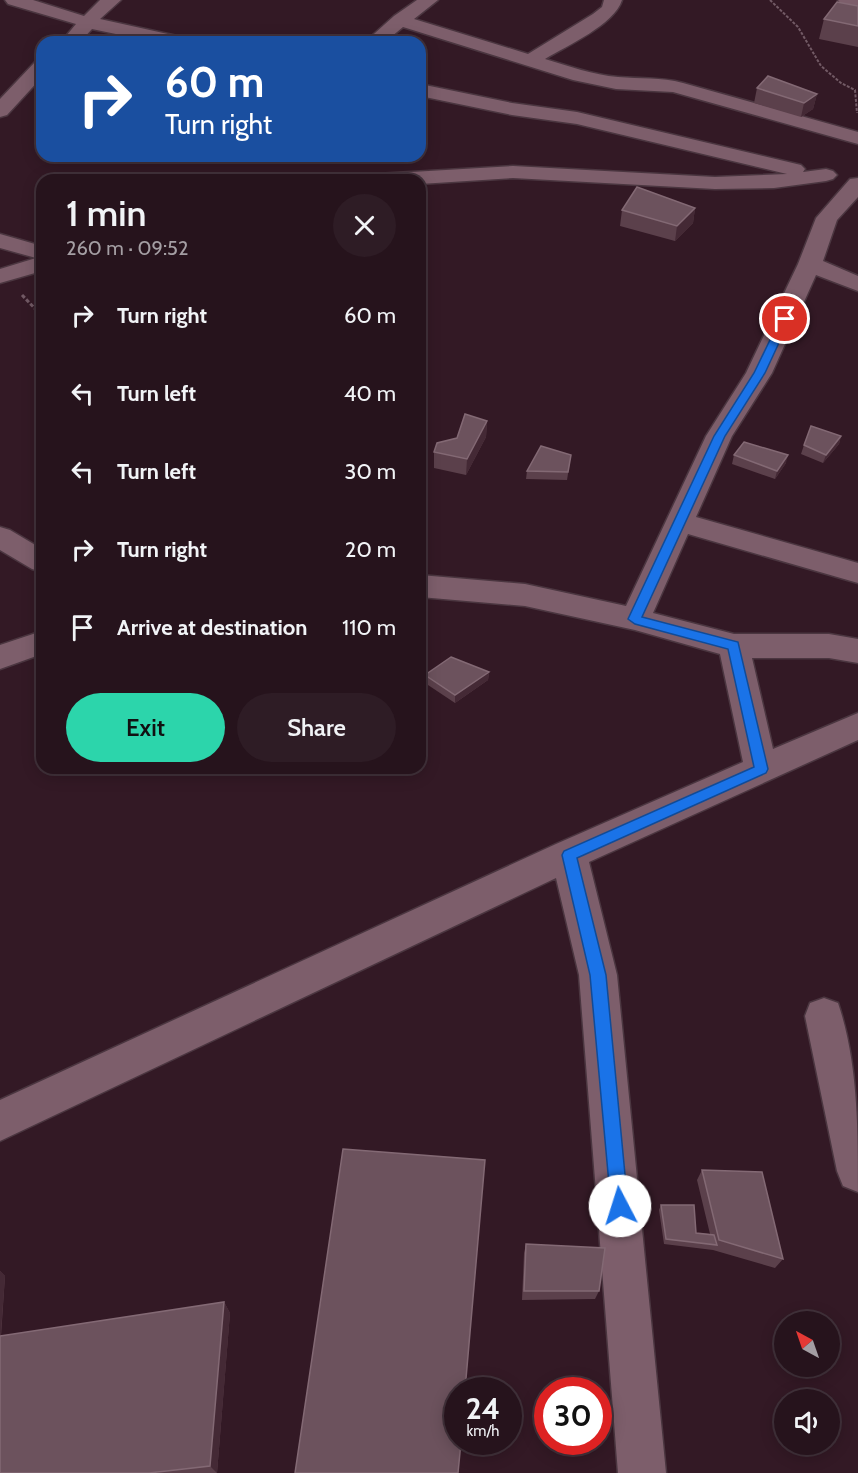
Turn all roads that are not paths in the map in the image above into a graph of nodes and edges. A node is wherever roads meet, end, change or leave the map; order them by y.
1 (14, 0) edge
2 (112, 0) edge
3 (429, 0) edge
4 (613, 0) edge
5 (847, 0) edge
6 (858, 3) edge
7 (400, 20) junction
8 (87, 22) junction
9 (75, 36) edge
10 (151, 36) edge
11 (381, 36) edge
12 (531, 60) junction
13 (36, 72) edge
14 (580, 76) junction
15 (426, 91) edge
16 (519, 110) junction
17 (0, 111) edge
18 (858, 138) edge
19 (826, 175) junction
20 (426, 177) edge
21 (858, 183) edge
22 (0, 241) edge
23 (36, 251) edge
24 (810, 264) junction
25 (36, 266) edge
26 (0, 276) edge
27 (858, 284) edge
28 (680, 522) junction
29 (0, 537) edge
30 (36, 558) edge
31 (858, 573) edge
32 (426, 587) edge
33 (635, 619) junction
34 (36, 644) edge
35 (734, 646) junction
36 (858, 651) edge
37 (0, 657) edge
38 (858, 726) edge
39 (761, 769) junction
40 (569, 855) junction
41 (824, 1016) dead end
42 (0, 1121) edge
43 (858, 1171) edge
44 (642, 1473) edge

1 - 8 street
2 - 8 street
3 - 7 street
4 - 12 street
5 - 6 street
7 - 11 street
7 - 12 street
8 - 9 street
8 - 10 street
12 - 14 street
13 - 17 street
14 - 16 street
14 - 18 street
15 - 16 street
16 - 19 street
19 - 20 street
19 - 21 street
21 - 24 street
22 - 23 street
24 - 27 street
24 - 28 street
25 - 26 street
28 - 31 street
28 - 33 street
29 - 30 street
32 - 33 street
33 - 35 street
34 - 37 street
35 - 36 street
35 - 39 street
38 - 39 street
39 - 40 street
40 - 42 street
40 - 44 street
41 - 43 street

